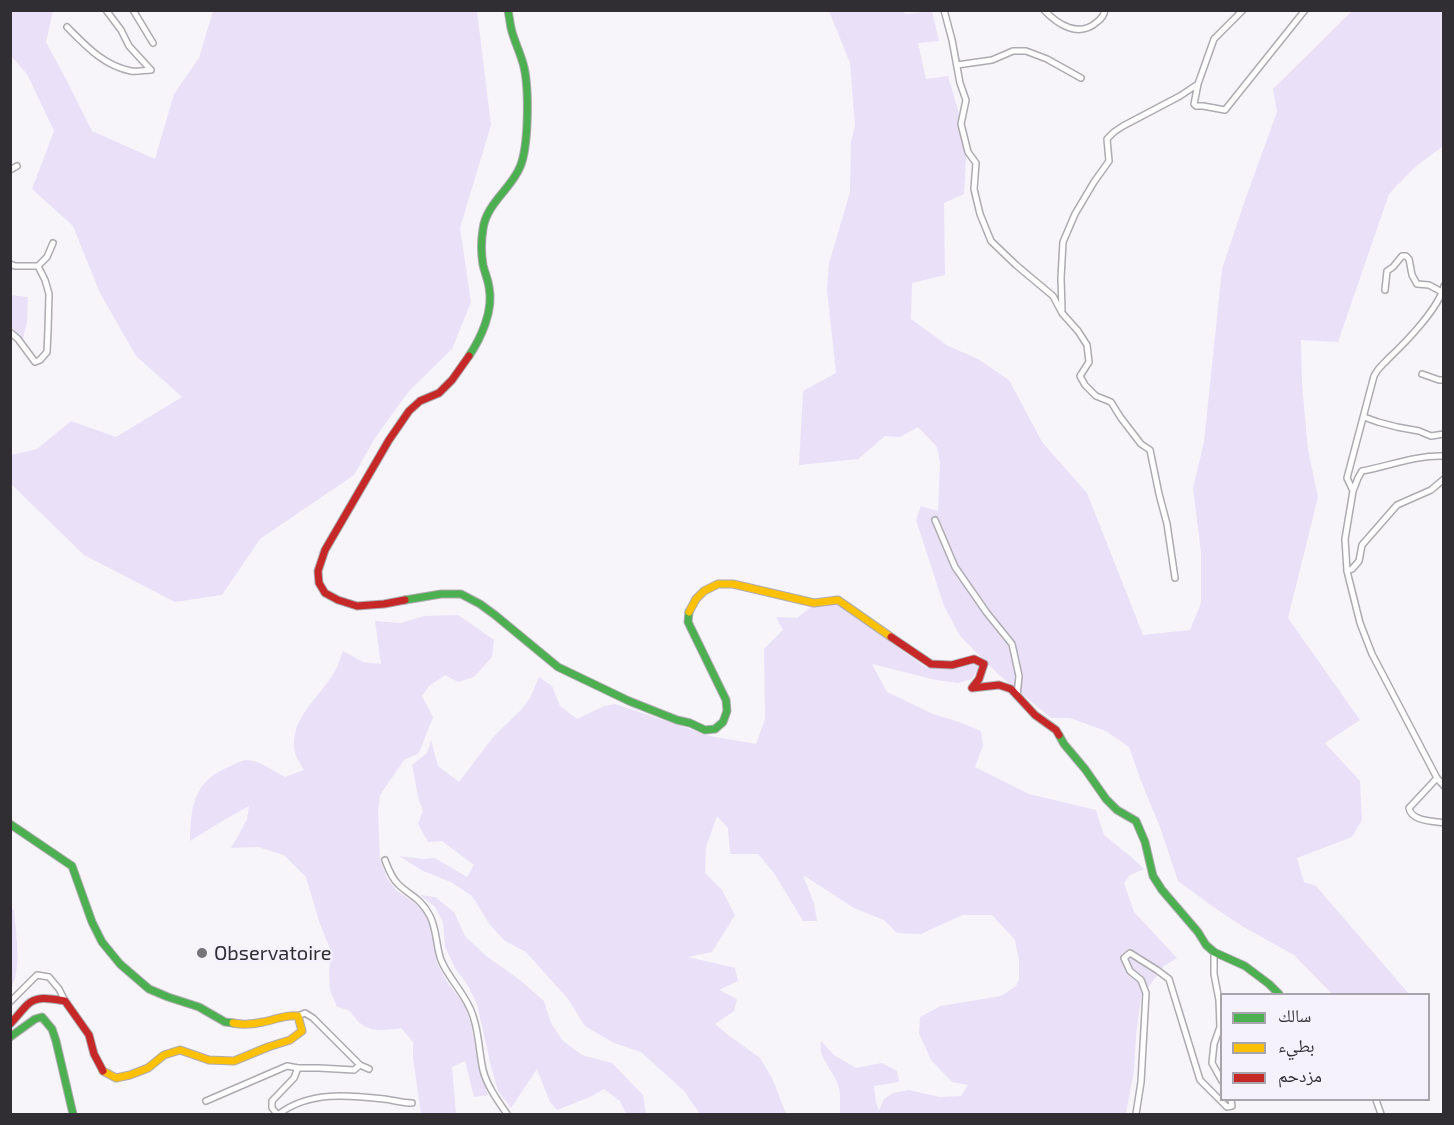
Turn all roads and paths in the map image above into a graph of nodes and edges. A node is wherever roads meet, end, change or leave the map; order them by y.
1 (106, 10) edge
2 (133, 10) edge
3 (508, 10) edge
4 (944, 10) edge
5 (1044, 10) edge
6 (1105, 10) edge
7 (1243, 10) edge
8 (1305, 10) edge
9 (67, 27) dead end
10 (153, 43) dead end
11 (957, 66) junction
12 (1081, 78) dead end
13 (1198, 84) junction
14 (17, 166) dead end
15 (10, 170) edge
16 (53, 243) dead end
17 (10, 264) edge
18 (38, 266) junction
19 (1443, 289) edge
20 (1385, 290) dead end
21 (1062, 313) junction
22 (10, 332) edge
23 (1422, 374) dead end
24 (1443, 380) edge
25 (1364, 417) junction
26 (1443, 434) edge
27 (1443, 456) edge
28 (1443, 479) edge
29 (1353, 491) junction
30 (935, 520) dead end
31 (1347, 571) junction
32 (1175, 578) dead end
33 (1017, 696) junction
34 (1441, 782) edge
35 (1443, 823) edge
36 (10, 824) edge
37 (385, 860) dead end
38 (1214, 952) junction
39 (1278, 993) edge
40 (65, 1001) junction
41 (10, 1002) edge
42 (298, 1016) junction
43 (10, 1024) edge
44 (1220, 1027) edge
45 (1220, 1027) edge
46 (10, 1037) edge
47 (360, 1065) junction
48 (297, 1068) junction
49 (369, 1069) dead end
50 (1220, 1079) edge
51 (1220, 1100) edge
52 (206, 1101) dead end
53 (1221, 1101) edge
54 (1231, 1101) edge
55 (411, 1102) dead end
56 (73, 1114) edge
57 (278, 1114) edge
58 (507, 1114) edge
59 (1136, 1114) edge

1 - 9 street
2 - 10 street
3 - 33 street
4 - 11 street
5 - 6 street
7 - 13 street
8 - 13 street
11 - 12 street
11 - 21 street
13 - 21 street
14 - 15 street
16 - 18 street
17 - 18 street
18 - 22 street
19 - 20 street
19 - 25 street
21 - 32 street
23 - 24 street
25 - 26 street
25 - 29 street
27 - 29 street
28 - 31 street
29 - 31 street
30 - 33 street
31 - 34 street
33 - 38 street
34 - 35 street
36 - 42 street
37 - 58 street
38 - 39 street
38 - 44 street
40 - 41 street
40 - 42 street
40 - 43 street
42 - 47 street
45 - 50 street
46 - 56 street
47 - 48 street
47 - 49 street
48 - 52 street
48 - 57 street
51 - 59 street
53 - 54 street
55 - 57 street

